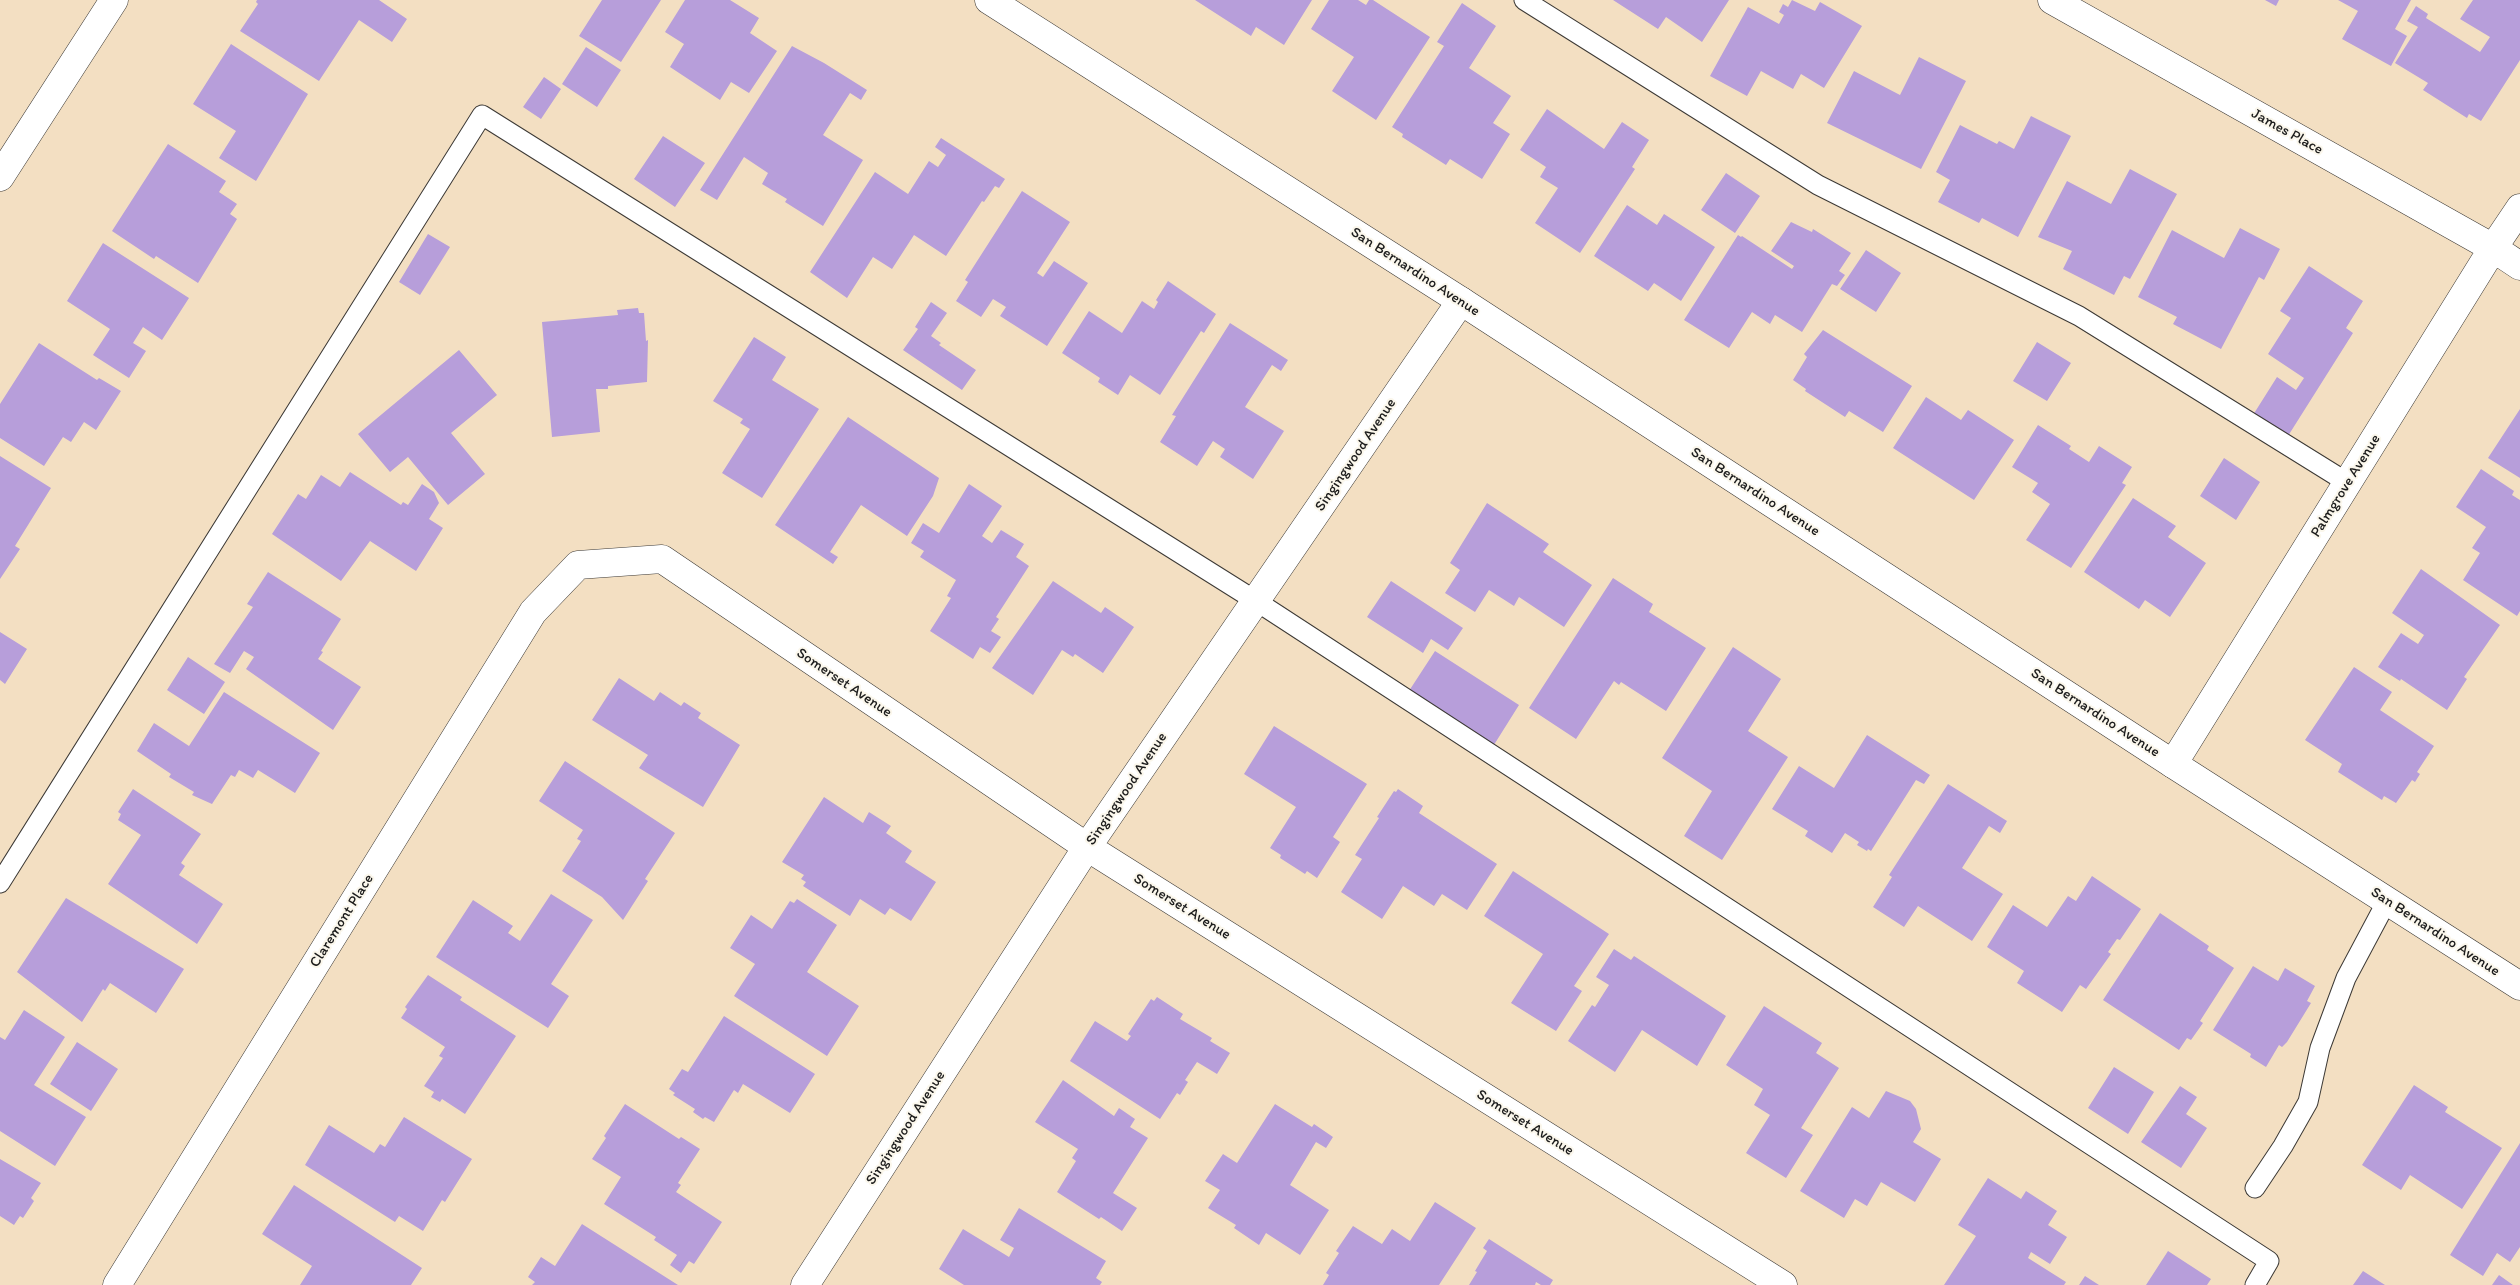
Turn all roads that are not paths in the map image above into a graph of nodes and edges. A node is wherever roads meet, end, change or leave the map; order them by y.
1 (114, 0) edge
2 (989, 0) edge
3 (1524, 0) edge
4 (2052, 0) edge
5 (0, 177) edge
6 (2520, 208) edge
7 (2493, 248) junction
8 (2520, 266) edge
9 (1461, 301) junction
10 (2348, 483) junction
11 (578, 565) joint
12 (1256, 601) junction
13 (2173, 764) junction
14 (1087, 847) junction
15 (0, 882) edge
16 (2386, 901) junction
17 (2520, 986) edge
18 (2255, 1188) dead end
19 (117, 1285) edge
20 (805, 1285) edge
21 (1782, 1285) edge
22 (2255, 1285) edge

1 - 5 street
2 - 9 street, San Bernardino Avenue
3 - 10 lane
4 - 7 street, James Place
6 - 7 street, Palmgrove Avenue
7 - 8 street, James Place
7 - 10 street, Palmgrove Avenue
9 - 12 street, Singingwood Avenue
9 - 13 street, San Bernardino Avenue
10 - 13 street, Palmgrove Avenue
11 - 14 street, Somerset Avenue
11 - 19 street, Claremont Place
12 - 14 street, Singingwood Avenue
12 - 15 lane
12 - 22 lane
13 - 16 street, San Bernardino Avenue
14 - 20 street, Singingwood Avenue
14 - 21 street, Somerset Avenue
16 - 17 street, San Bernardino Avenue
16 - 18 lane

